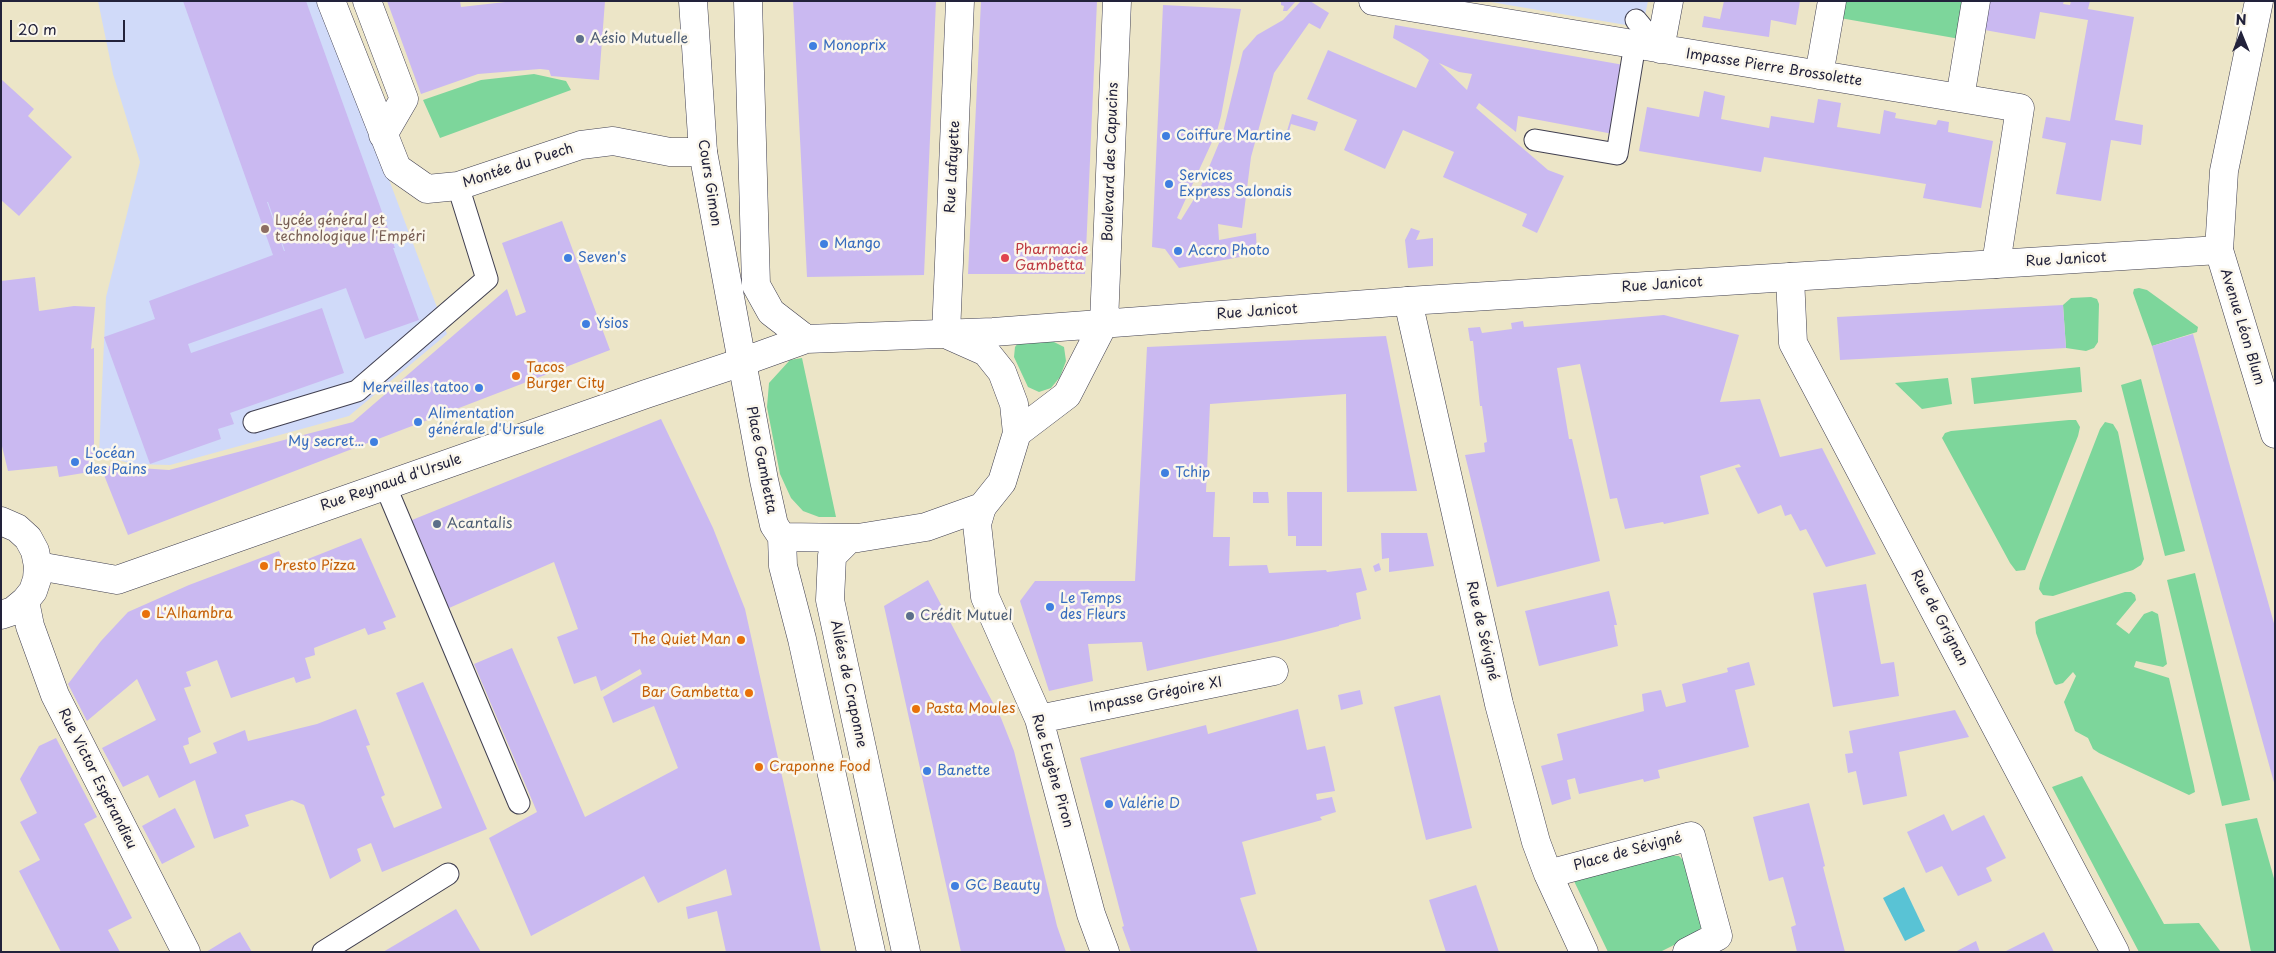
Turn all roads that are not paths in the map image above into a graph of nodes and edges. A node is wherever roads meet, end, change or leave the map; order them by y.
1 (331, 1) edge
2 (367, 1) edge
3 (693, 1) edge
4 (748, 1) edge
5 (960, 1) edge
6 (1117, 1) edge
7 (1373, 1) edge
8 (1669, 1) edge
9 (1832, 1) edge
10 (1976, 1) edge
11 (2259, 1) edge
12 (1644, 38) junction
13 (1819, 75) junction
14 (1960, 98) junction
15 (383, 135) junction
16 (1535, 140) dead end
17 (702, 152) junction
18 (458, 186) junction
19 (2219, 250) junction
20 (1996, 264) junction
21 (1790, 277) junction
22 (1408, 301) junction
23 (1104, 323) junction
24 (946, 334) junction
25 (806, 339) junction
26 (742, 362) junction
27 (254, 422) dead end
28 (1017, 433) junction
29 (2275, 434) edge
30 (386, 486) junction
31 (982, 506) junction
32 (1, 521) edge
33 (782, 537) junction
34 (849, 539) junction
35 (38, 566) junction
36 (25, 601) junction
37 (1, 615) edge
38 (1274, 671) dead end
39 (1039, 719) junction
40 (519, 803) dead end
41 (448, 874) dead end
42 (1548, 874) junction
43 (186, 952) edge
44 (323, 952) edge
45 (870, 952) edge
46 (906, 952) edge
47 (1105, 952) edge
48 (1584, 952) edge
49 (1688, 952) edge
50 (2115, 952) edge

1 - 15 street, Montée du Puech
2 - 15 street
3 - 17 street, Cours Gimon
4 - 25 street
5 - 24 street, Rue Lafayette
6 - 23 street, Boulevard des Capucins
7 - 12 street, Impasse Pierre Brossolette
8 - 12 street
9 - 13 street
10 - 14 street
11 - 19 street
12 - 13 street, Impasse Pierre Brossolette
12 - 16 lane
13 - 14 street, Impasse Pierre Brossolette
14 - 20 street, Impasse Pierre Brossolette
15 - 18 street, Montée du Puech
17 - 18 street, Montée du Puech
17 - 26 street, Cours Gimon
18 - 27 lane
19 - 20 street, Rue Janicot
19 - 29 street, Avenue Léon Blum
20 - 21 street, Rue Janicot
21 - 22 street, Rue Janicot
21 - 50 street, Rue de Grignan
22 - 23 street, Rue Janicot
22 - 42 street, Rue de Sévigné
23 - 24 street
23 - 28 street
24 - 25 street
24 - 28 street
25 - 26 street
26 - 30 street, Rue Reynaud d'Ursule
26 - 33 street, Place Gambetta
28 - 31 street
30 - 35 street, Rue Reynaud d'Ursule
30 - 40 lane
31 - 34 street
31 - 39 street, Rue Eugène Piron
32 - 35 street
33 - 34 street
33 - 45 street
34 - 46 street, Allées de Craponne
35 - 36 street
36 - 37 street
36 - 43 street, Rue Victor Espérandieu
38 - 39 street, Impasse Grégoire XI
39 - 47 street, Rue Eugène Piron
41 - 44 lane
42 - 48 street, Rue de Sévigné
42 - 49 street, Place de Sévigné

